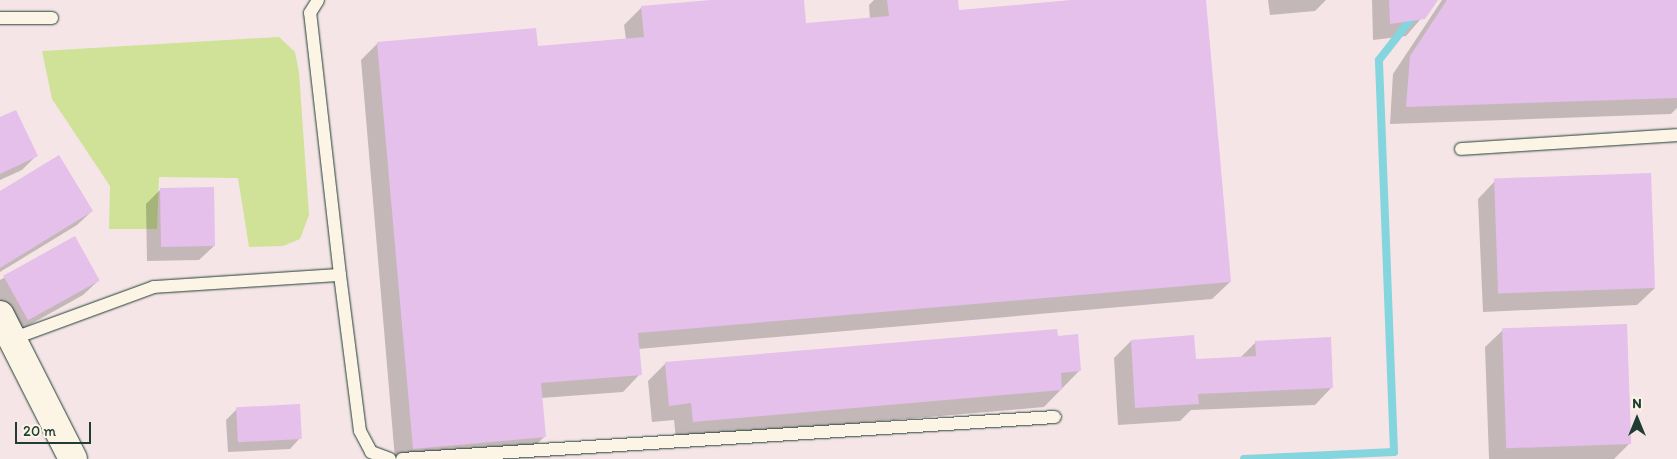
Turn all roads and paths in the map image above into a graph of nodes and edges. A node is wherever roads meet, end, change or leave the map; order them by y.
1 (318, 0) edge
2 (0, 18) edge
3 (52, 18) dead end
4 (1677, 135) edge
5 (1461, 150) dead end
6 (340, 275) junction
7 (4, 332) edge
8 (1055, 416) dead end
9 (73, 459) edge
10 (390, 459) edge
11 (402, 459) edge

1 - 6 lane
2 - 3 lane
4 - 5 lane
6 - 7 lane
6 - 10 lane
7 - 9 street
8 - 11 lane

